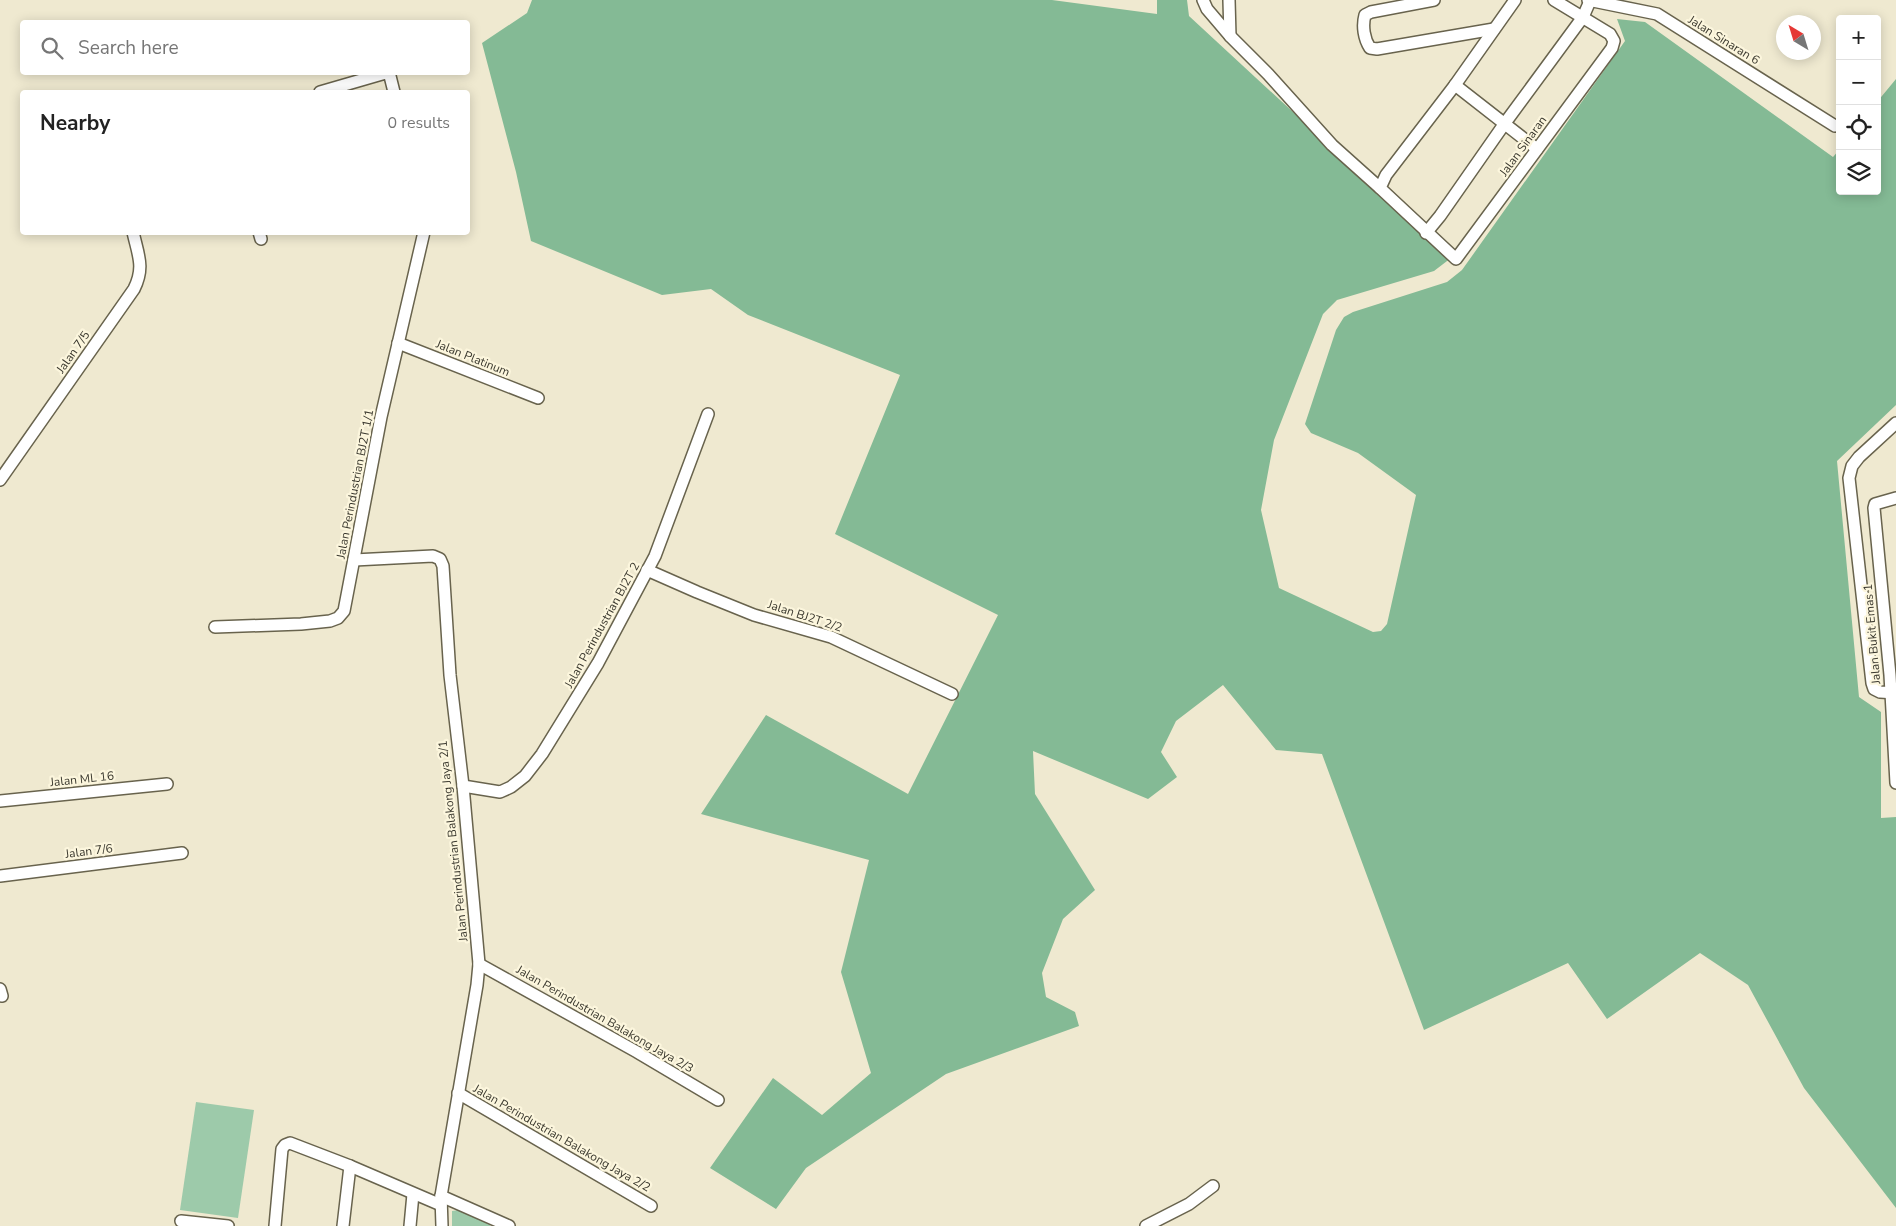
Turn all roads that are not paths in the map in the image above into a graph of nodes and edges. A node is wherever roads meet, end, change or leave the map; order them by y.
1 (1203, 0) edge
2 (1229, 0) edge
3 (1434, 0) edge
4 (1515, 0) edge
5 (1554, 0) edge
6 (1589, 1) edge
7 (1583, 17) junction
8 (1494, 29) junction
9 (1230, 36) junction
10 (379, 75) edge
11 (390, 75) edge
12 (1455, 85) junction
13 (327, 90) edge
14 (394, 90) edge
15 (1505, 123) junction
16 (1835, 126) dead end
17 (1537, 149) junction
18 (1380, 188) junction
19 (1426, 233) junction
20 (134, 235) edge
21 (423, 235) edge
22 (398, 343) junction
23 (538, 398) dead end
24 (708, 414) dead end
25 (1894, 428) edge
26 (0, 480) edge
27 (1896, 498) edge
28 (354, 560) junction
29 (647, 570) junction
30 (215, 627) dead end
31 (1894, 693) edge
32 (952, 694) dead end
33 (1896, 783) edge
34 (167, 784) dead end
35 (463, 786) junction
36 (0, 801) edge
37 (182, 853) dead end
38 (0, 876) edge
39 (479, 964) junction
40 (458, 1093) junction
41 (718, 1100) dead end
42 (350, 1166) junction
43 (1213, 1186) dead end
44 (413, 1194) junction
45 (441, 1200) junction
46 (651, 1206) dead end
47 (181, 1221) dead end
48 (228, 1226) edge
49 (275, 1226) edge
50 (343, 1226) edge
51 (410, 1226) edge
52 (442, 1226) edge
53 (509, 1226) edge
54 (1146, 1226) edge

1 - 9 street
2 - 9 street
3 - 8 street
4 - 8 street
5 - 7 street
6 - 7 street
6 - 16 street, Jalan Sinaran 6
7 - 15 street
7 - 17 street, Jalan Sinaran
8 - 12 street
9 - 18 street
10 - 13 street
11 - 14 street
12 - 15 street
12 - 18 street
15 - 17 street
15 - 19 street
17 - 19 street, Jalan Sinaran
18 - 19 street
20 - 26 street, Jalan 7/5
21 - 22 street, Jalan Perindustrian BJ2T 1/1
22 - 23 street, Jalan Platinum
22 - 28 street, Jalan Perindustrian BJ2T 1/1
24 - 29 street, Jalan Perindustrian BJ2T 2
25 - 31 street
27 - 31 street, Jalan Bukit Emas 1
28 - 30 street, Jalan Perindustrian BJ2T 1/1
28 - 35 street, Jalan Perindustrian Balakong Jaya 2/1
29 - 32 street, Jalan BJ2T 2/2
29 - 35 street, Jalan Perindustrian BJ2T 2
31 - 33 street, Jalan Bukit Emas 1
34 - 36 street, Jalan ML 16
35 - 39 street, Jalan Perindustrian Balakong Jaya 2/1
37 - 38 street, Jalan 7/6
39 - 40 street, Jalan Perindustrian Balakong Jaya 2/1
39 - 41 street, Jalan Perindustrian Balakong Jaya 2/3
40 - 45 street, Jalan Perindustrian Balakong Jaya 2/1
40 - 46 street, Jalan Perindustrian Balakong Jaya 2/2
42 - 44 street
42 - 49 street
42 - 50 street
43 - 54 street
44 - 45 street
44 - 51 street
45 - 52 street, Jalan Perindustrian Balakong Jaya 2/1
45 - 53 street
47 - 48 street

